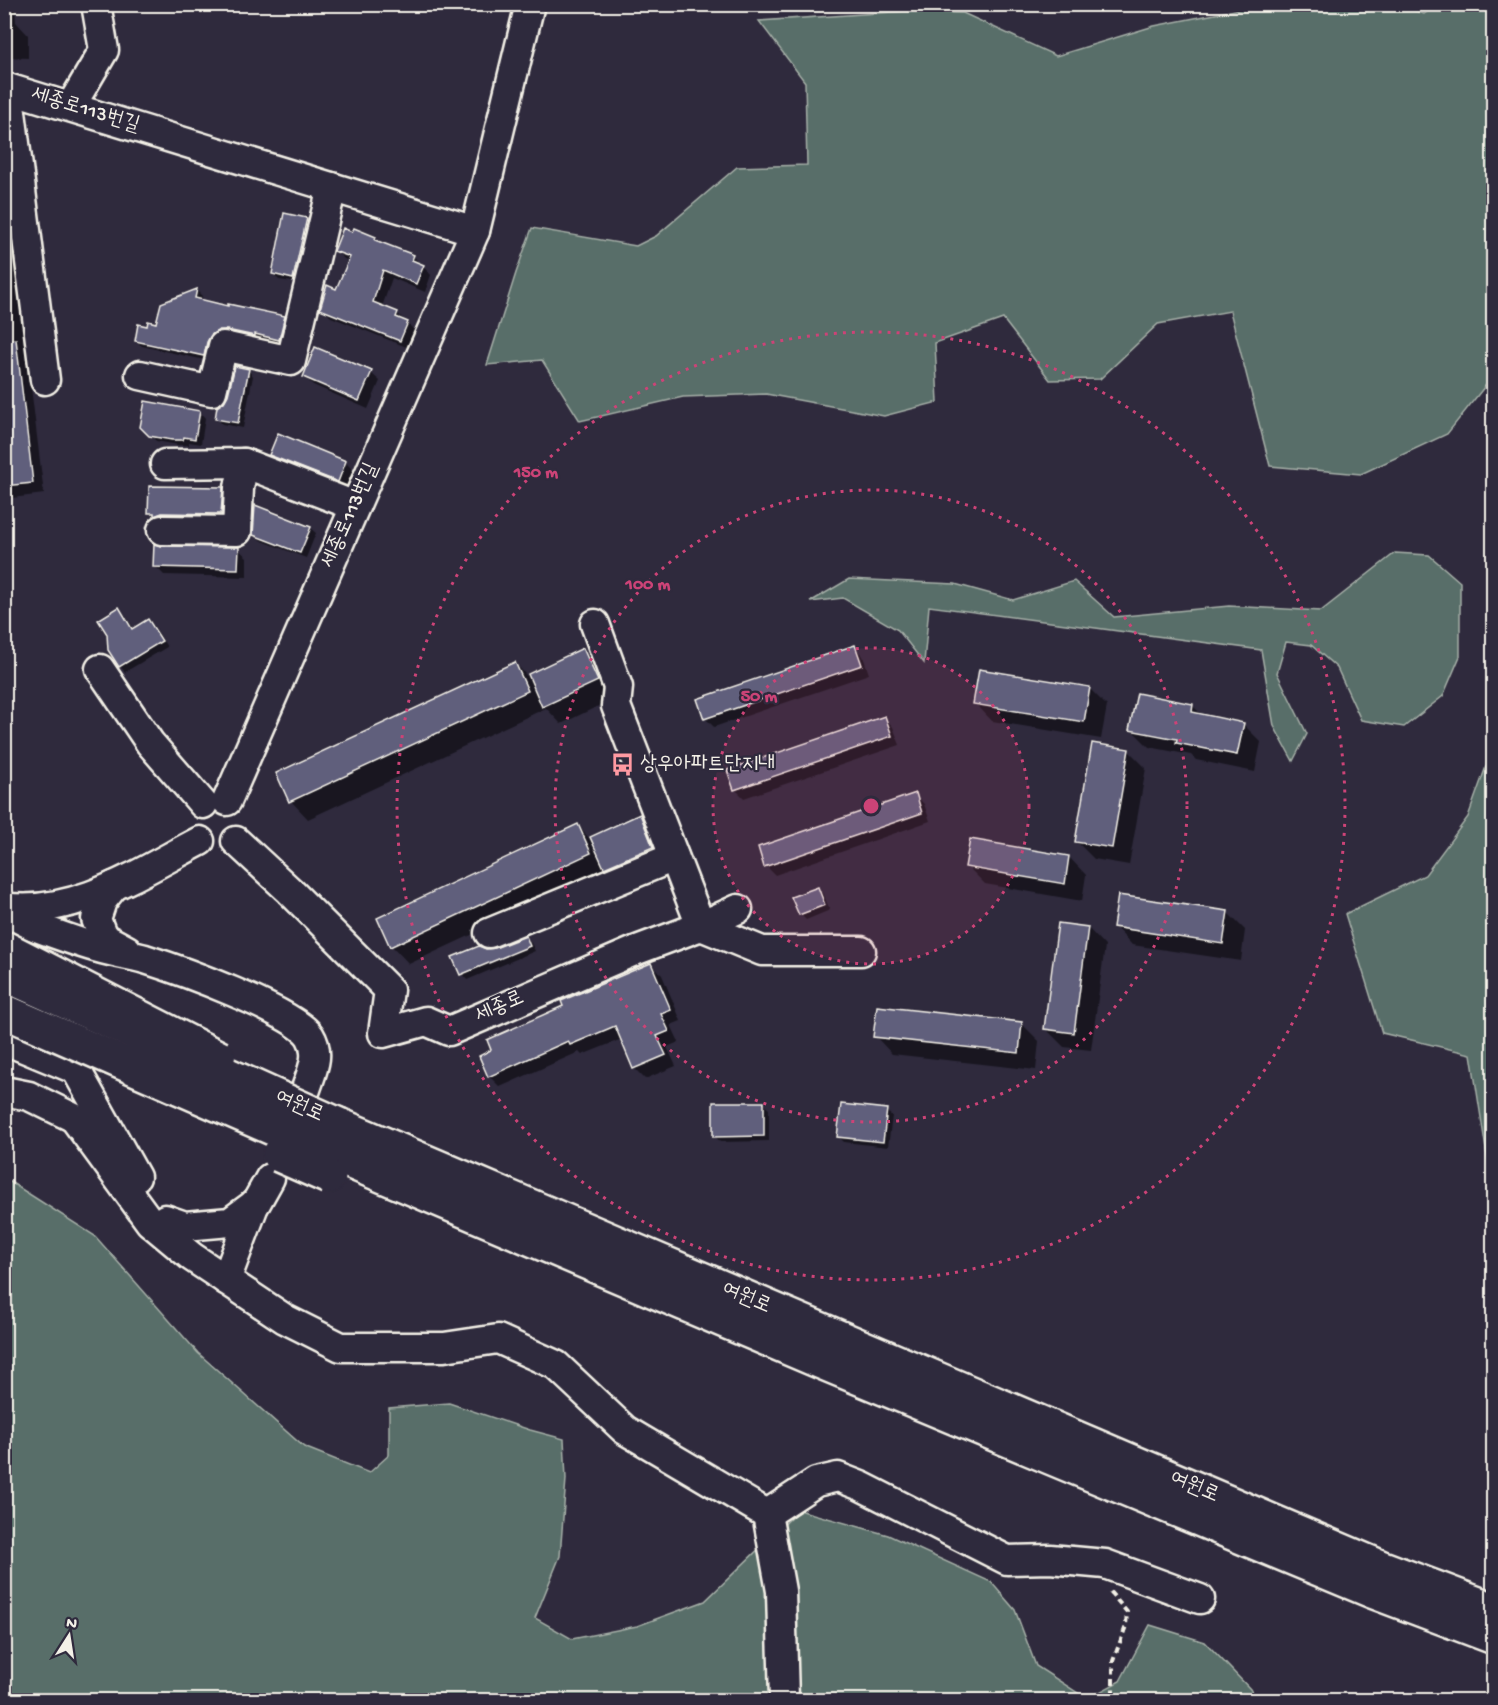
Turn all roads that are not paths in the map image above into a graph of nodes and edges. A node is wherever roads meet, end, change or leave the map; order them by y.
1 (96, 4) edge
2 (530, 4) edge
3 (6, 87) edge
4 (71, 106) junction
5 (332, 187) junction
6 (475, 231) junction
7 (140, 375) dead end
8 (45, 380) dead end
9 (165, 464) dead end
10 (243, 470) junction
11 (351, 514) junction
12 (162, 530) dead end
13 (595, 624) dead end
14 (100, 669) dead end
15 (215, 803) junction
16 (200, 841) junction
17 (236, 841) junction
18 (674, 857) junction
19 (114, 886) junction
20 (4, 907) edge
21 (738, 909) dead end
22 (4, 915) edge
23 (701, 926) junction
24 (489, 933) dead end
25 (4, 945) edge
26 (861, 951) dead end
27 (144, 959) junction
28 (4, 974) edge
29 (4, 1011) edge
30 (4, 1037) edge
31 (74, 1066) junction
32 (306, 1089) dead end
33 (4, 1091) edge
34 (331, 1151) junction
35 (270, 1178) dead end
36 (256, 1203) junction
37 (165, 1219) junction
38 (192, 1257) junction
39 (226, 1280) junction
40 (767, 1514) junction
41 (1200, 1599) dead end
42 (1494, 1610) edge
43 (1494, 1637) edge
44 (784, 1701) edge

1 - 4 street
2 - 6 street, 세종로113번길
3 - 4 street, 세종로113번길
3 - 8 street
4 - 5 street, 세종로113번길
5 - 6 street, 세종로113번길
5 - 7 street
6 - 11 street, 세종로113번길
9 - 10 street
10 - 11 street
10 - 12 street
11 - 15 street, 세종로113번길
13 - 18 street
14 - 15 street
15 - 16 street
15 - 17 street
16 - 17 street
16 - 19 street
17 - 23 street, 세종로
18 - 23 street
18 - 24 street
19 - 20 street
19 - 27 street
21 - 23 street
22 - 27 street
23 - 26 street
25 - 34 street, bridge
27 - 32 street
28 - 34 highway, 여원로, bridge
29 - 34 highway, 여원로, bridge
30 - 31 highway
31 - 34 highway, bridge
31 - 37 street
33 - 38 street
34 - 42 highway, 여원로
34 - 43 highway, 여원로
35 - 36 street
36 - 37 street
36 - 39 street
37 - 38 street
38 - 39 street
39 - 40 street
40 - 41 street
40 - 44 street

